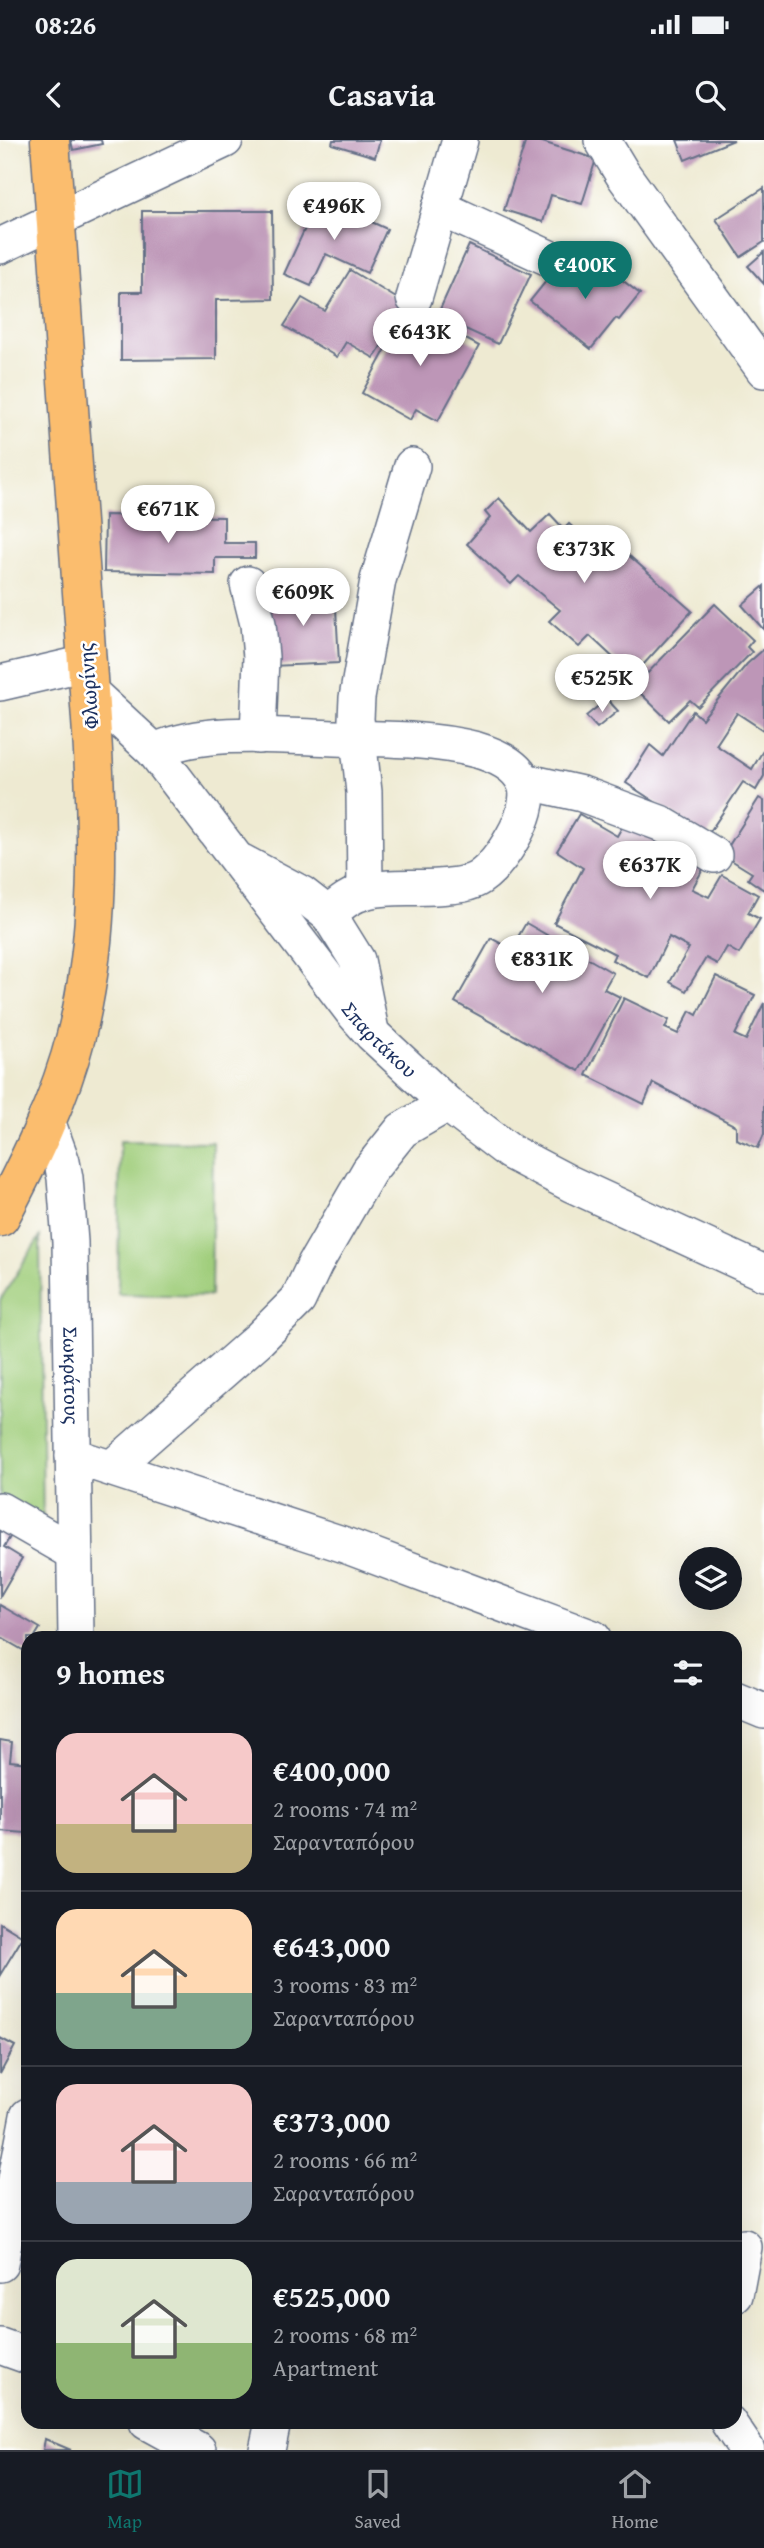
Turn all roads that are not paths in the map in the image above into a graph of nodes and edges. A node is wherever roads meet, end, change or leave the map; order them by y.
1 (50, 140) edge
2 (225, 140) edge
3 (460, 140) edge
4 (602, 140) edge
5 (440, 208) junction
6 (54, 221) junction
7 (0, 246) edge
8 (550, 258) dead end
9 (414, 298) dead end
10 (764, 370) edge
11 (412, 466) dead end
12 (247, 584) dead end
13 (88, 677) junction
14 (0, 683) edge
15 (258, 736) junction
16 (359, 738) junction
17 (154, 751) junction
18 (524, 780) junction
19 (714, 855) dead end
20 (234, 858) junction
21 (365, 890) junction
22 (329, 915) junction
23 (372, 1034) junction
24 (447, 1104) junction
25 (46, 1118) junction
26 (0, 1217) edge
27 (764, 1273) edge
28 (73, 1456) junction
29 (113, 1468) junction
30 (0, 1510) edge
31 (75, 1553) junction
32 (76, 1631) edge
33 (574, 1631) edge
34 (742, 1702) edge
35 (764, 1710) edge
36 (21, 2140) edge
37 (7, 2187) edge
38 (748, 2248) edge
39 (0, 2264) edge
40 (742, 2270) edge
41 (0, 2346) edge
42 (21, 2354) edge
43 (160, 2429) edge
44 (272, 2429) edge
45 (733, 2429) edge
46 (198, 2450) edge
47 (267, 2450) edge
48 (747, 2450) edge

1 - 6 main road, Φλωρίνης
2 - 6 street
3 - 5 street
4 - 10 street
5 - 8 street
5 - 9 street
6 - 7 street
6 - 13 main road, Φλωρίνης
11 - 16 street
12 - 15 street
13 - 14 street
13 - 17 street, Σπαρτάκου
13 - 25 main road, Φλωρίνης
15 - 16 street
15 - 17 street
16 - 18 street
16 - 21 street
17 - 20 street, Σπαρτάκου
18 - 19 street
18 - 21 street
20 - 22 street
20 - 23 street, Σπαρτάκου
21 - 22 street
22 - 23 street
23 - 24 street, Σπαρτάκου
24 - 27 street, Σπαρτάκου
24 - 29 street
25 - 26 main road, Φλωρίνης
25 - 28 street, Σωκράτους
28 - 29 street
28 - 31 street, Σωκράτους
29 - 33 street
30 - 31 street
31 - 32 street, Σωκράτους
34 - 35 street
36 - 37 street
37 - 39 street
38 - 40 street
41 - 42 street
43 - 46 street
44 - 47 street
45 - 48 street

